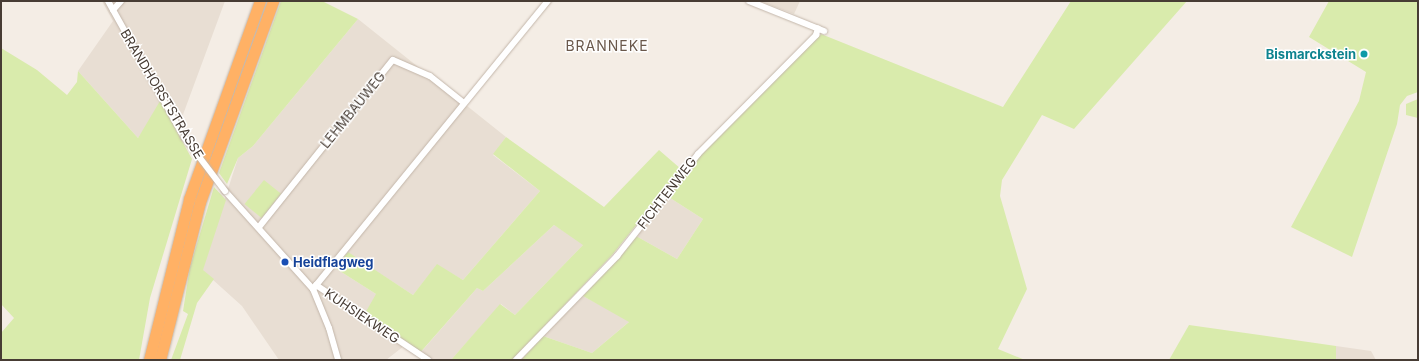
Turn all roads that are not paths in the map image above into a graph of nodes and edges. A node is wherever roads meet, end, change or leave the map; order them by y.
1 (108, 1) edge
2 (121, 1) edge
3 (260, 1) edge
4 (273, 1) edge
5 (548, 1) edge
6 (749, 1) edge
7 (113, 10) junction
8 (818, 28) junction
9 (824, 31) dead end
10 (464, 103) junction
11 (259, 227) junction
12 (315, 287) junction
13 (149, 360) edge
14 (160, 360) edge
15 (338, 360) edge
16 (428, 360) edge
17 (516, 360) edge

1 - 7 street, BRANDHORSTSTRASSE
2 - 7 street
3 - 13 highway
4 - 14 highway
5 - 10 street
6 - 8 street
7 - 11 street, BRANDHORSTSTRASSE, bridge
8 - 9 street
8 - 17 street, FICHTENWEG
10 - 11 street, LEHMBAUWEG
10 - 12 street
11 - 12 street, BRANDHORSTSTRASSE
12 - 15 street, BRANDHORSTSTRASSE
12 - 16 street, KUHSIEKWEG

